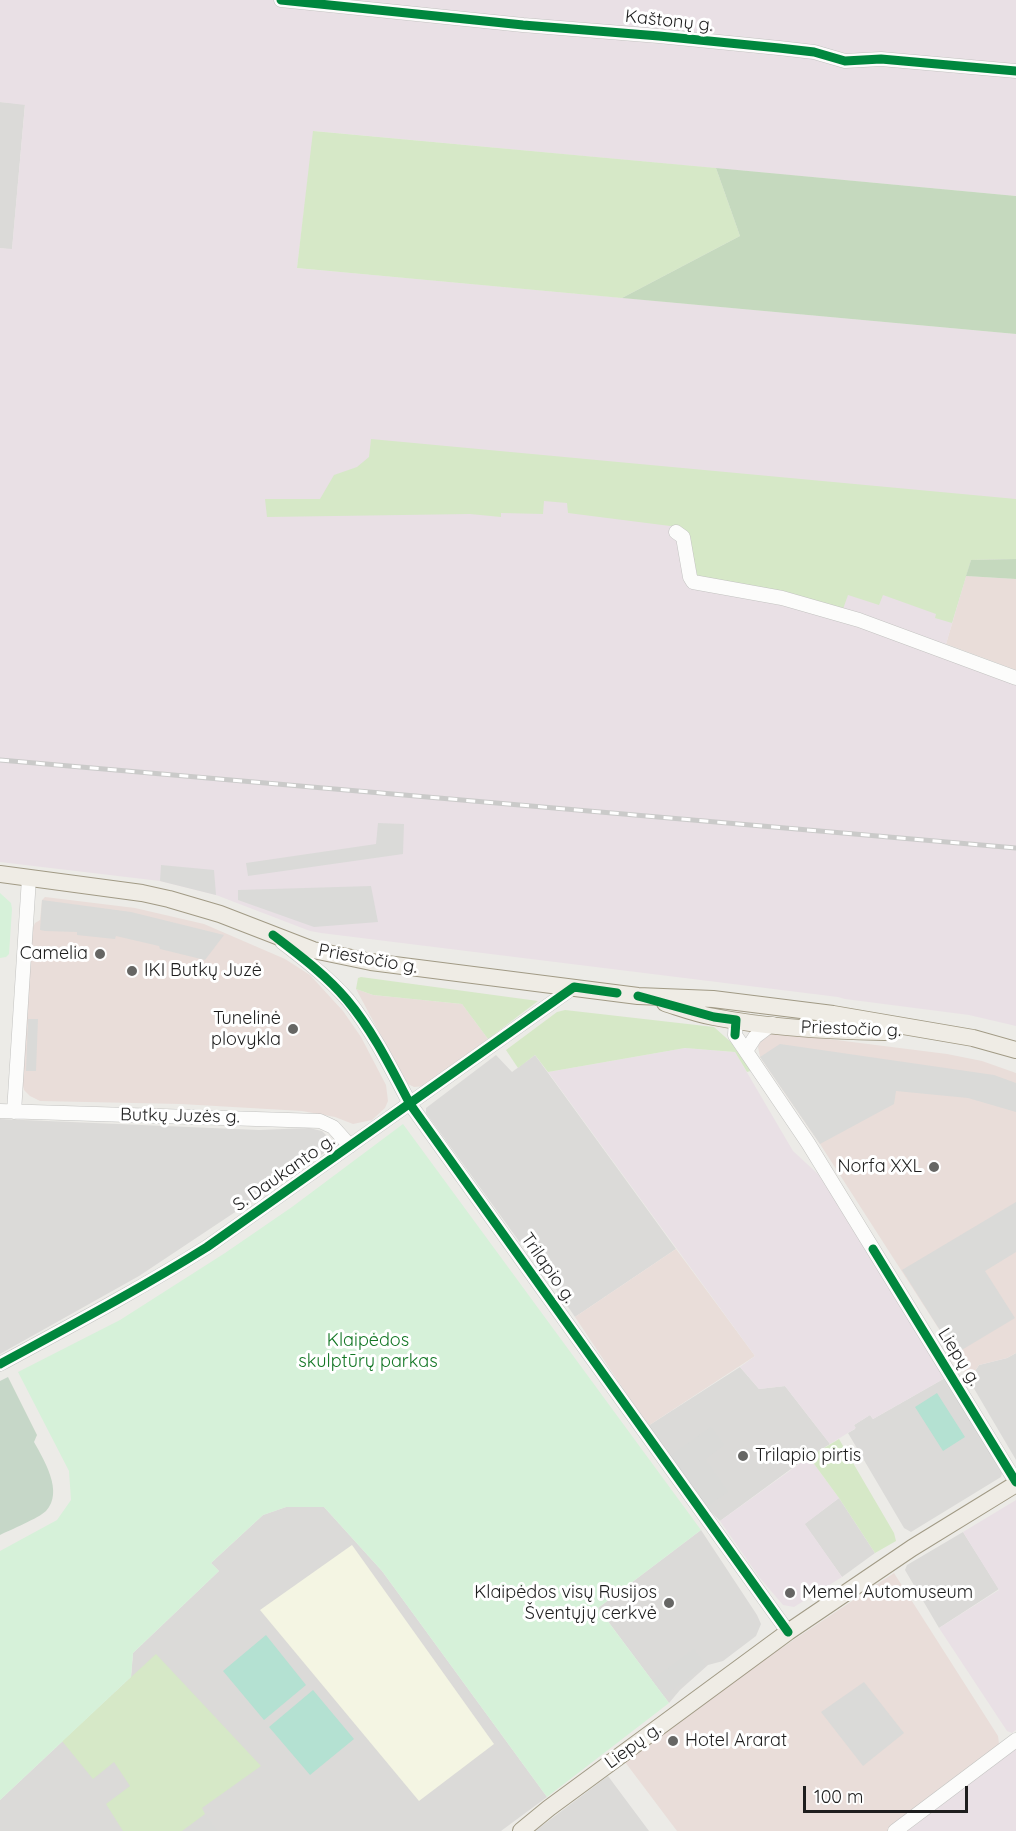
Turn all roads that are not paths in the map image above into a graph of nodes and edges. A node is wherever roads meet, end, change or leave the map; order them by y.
1 (281, 0) edge
2 (1016, 71) edge
3 (676, 532) dead end
4 (1016, 678) edge
5 (0, 874) edge
6 (29, 878) junction
7 (273, 935) junction
8 (574, 987) junction
9 (638, 996) junction
10 (739, 1002) junction
11 (736, 1020) junction
12 (772, 1024) junction
13 (931, 1032) junction
14 (1016, 1050) edge
15 (746, 1051) junction
16 (410, 1104) junction
17 (7, 1111) edge
18 (350, 1146) junction
19 (0, 1364) edge
20 (1016, 1483) edge
21 (788, 1632) junction
22 (1016, 1740) edge
23 (521, 1831) edge
24 (895, 1831) edge

1 - 2 street, Kaštonų g.
3 - 4 street
5 - 6 main road, Priestočio g.
6 - 7 main road, Priestočio g.
6 - 17 street
7 - 8 main road, Priestočio g.
7 - 16 street, Trilapio g.
8 - 9 main road, Priestočio g.
8 - 16 street, S. Daukanto g.
9 - 10 main road, Priestočio g.
9 - 11 main road, Priestočio g.
10 - 11 main road
10 - 13 main road, Priestočio g.
11 - 12 main road, Priestočio g.
11 - 15 street, Liepų g.
12 - 13 main road, Priestočio g.
12 - 15 street
13 - 14 main road, Priestočio g.
15 - 20 street, Liepų g.
16 - 18 street, S. Daukanto g.
16 - 21 street, Trilapio g.
17 - 18 street, Butkų Juzės g.
18 - 19 street, S. Daukanto g.
20 - 21 main road, Liepų g.
21 - 23 main road, Liepų g.
22 - 24 street

